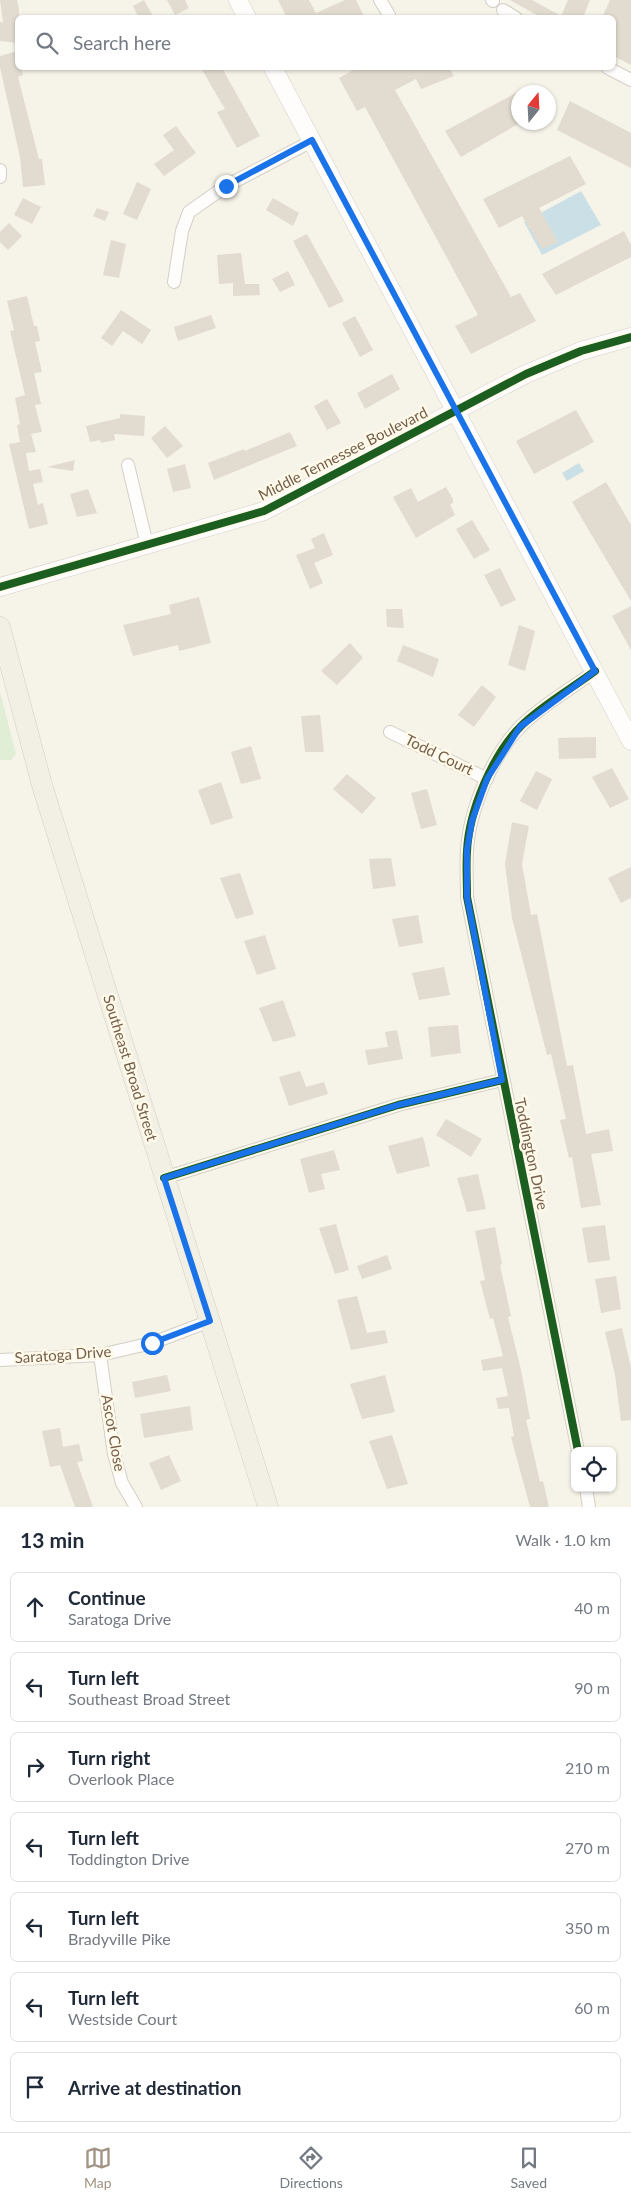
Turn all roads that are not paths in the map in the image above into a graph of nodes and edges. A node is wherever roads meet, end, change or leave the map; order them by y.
1 (238, 0) edge
2 (380, 0) edge
3 (502, 10) dead end
4 (246, 15) edge
5 (389, 15) dead end
6 (511, 15) edge
7 (274, 70) edge
8 (612, 70) edge
9 (631, 80) edge
10 (312, 140) junction
11 (0, 170) edge
12 (0, 177) edge
13 (174, 282) dead end
14 (631, 337) edge
15 (455, 412) junction
16 (128, 465) dead end
17 (147, 545) junction
18 (0, 586) edge
19 (0, 627) edge
20 (595, 671) junction
21 (390, 732) dead end
22 (631, 741) edge
23 (487, 779) junction
24 (502, 1080) junction
25 (164, 1178) junction
26 (210, 1321) junction
27 (100, 1355) junction
28 (0, 1360) edge
29 (577, 1447) edge
30 (587, 1492) edge
31 (136, 1507) edge
32 (268, 1507) edge
33 (589, 1507) edge

1 - 4 main road
2 - 5 street
3 - 6 street
7 - 10 main road
8 - 9 street
10 - 13 street
10 - 15 main road
11 - 12 street
14 - 15 main road, Middle Tennessee Boulevard
15 - 17 main road, Middle Tennessee Boulevard
15 - 20 main road
16 - 17 street
17 - 18 main road, Middle Tennessee Boulevard
19 - 25 main road, Southeast Broad Street
20 - 22 main road
20 - 23 street, Toddington Drive
21 - 23 street, Todd Court
23 - 24 street, Toddington Drive
24 - 25 street
24 - 29 street, Toddington Drive
25 - 26 main road, Southeast Broad Street
26 - 27 street, Saratoga Drive
26 - 32 main road, Southeast Broad Street
27 - 28 street, Saratoga Drive
27 - 31 street, Ascot Close
30 - 33 street

